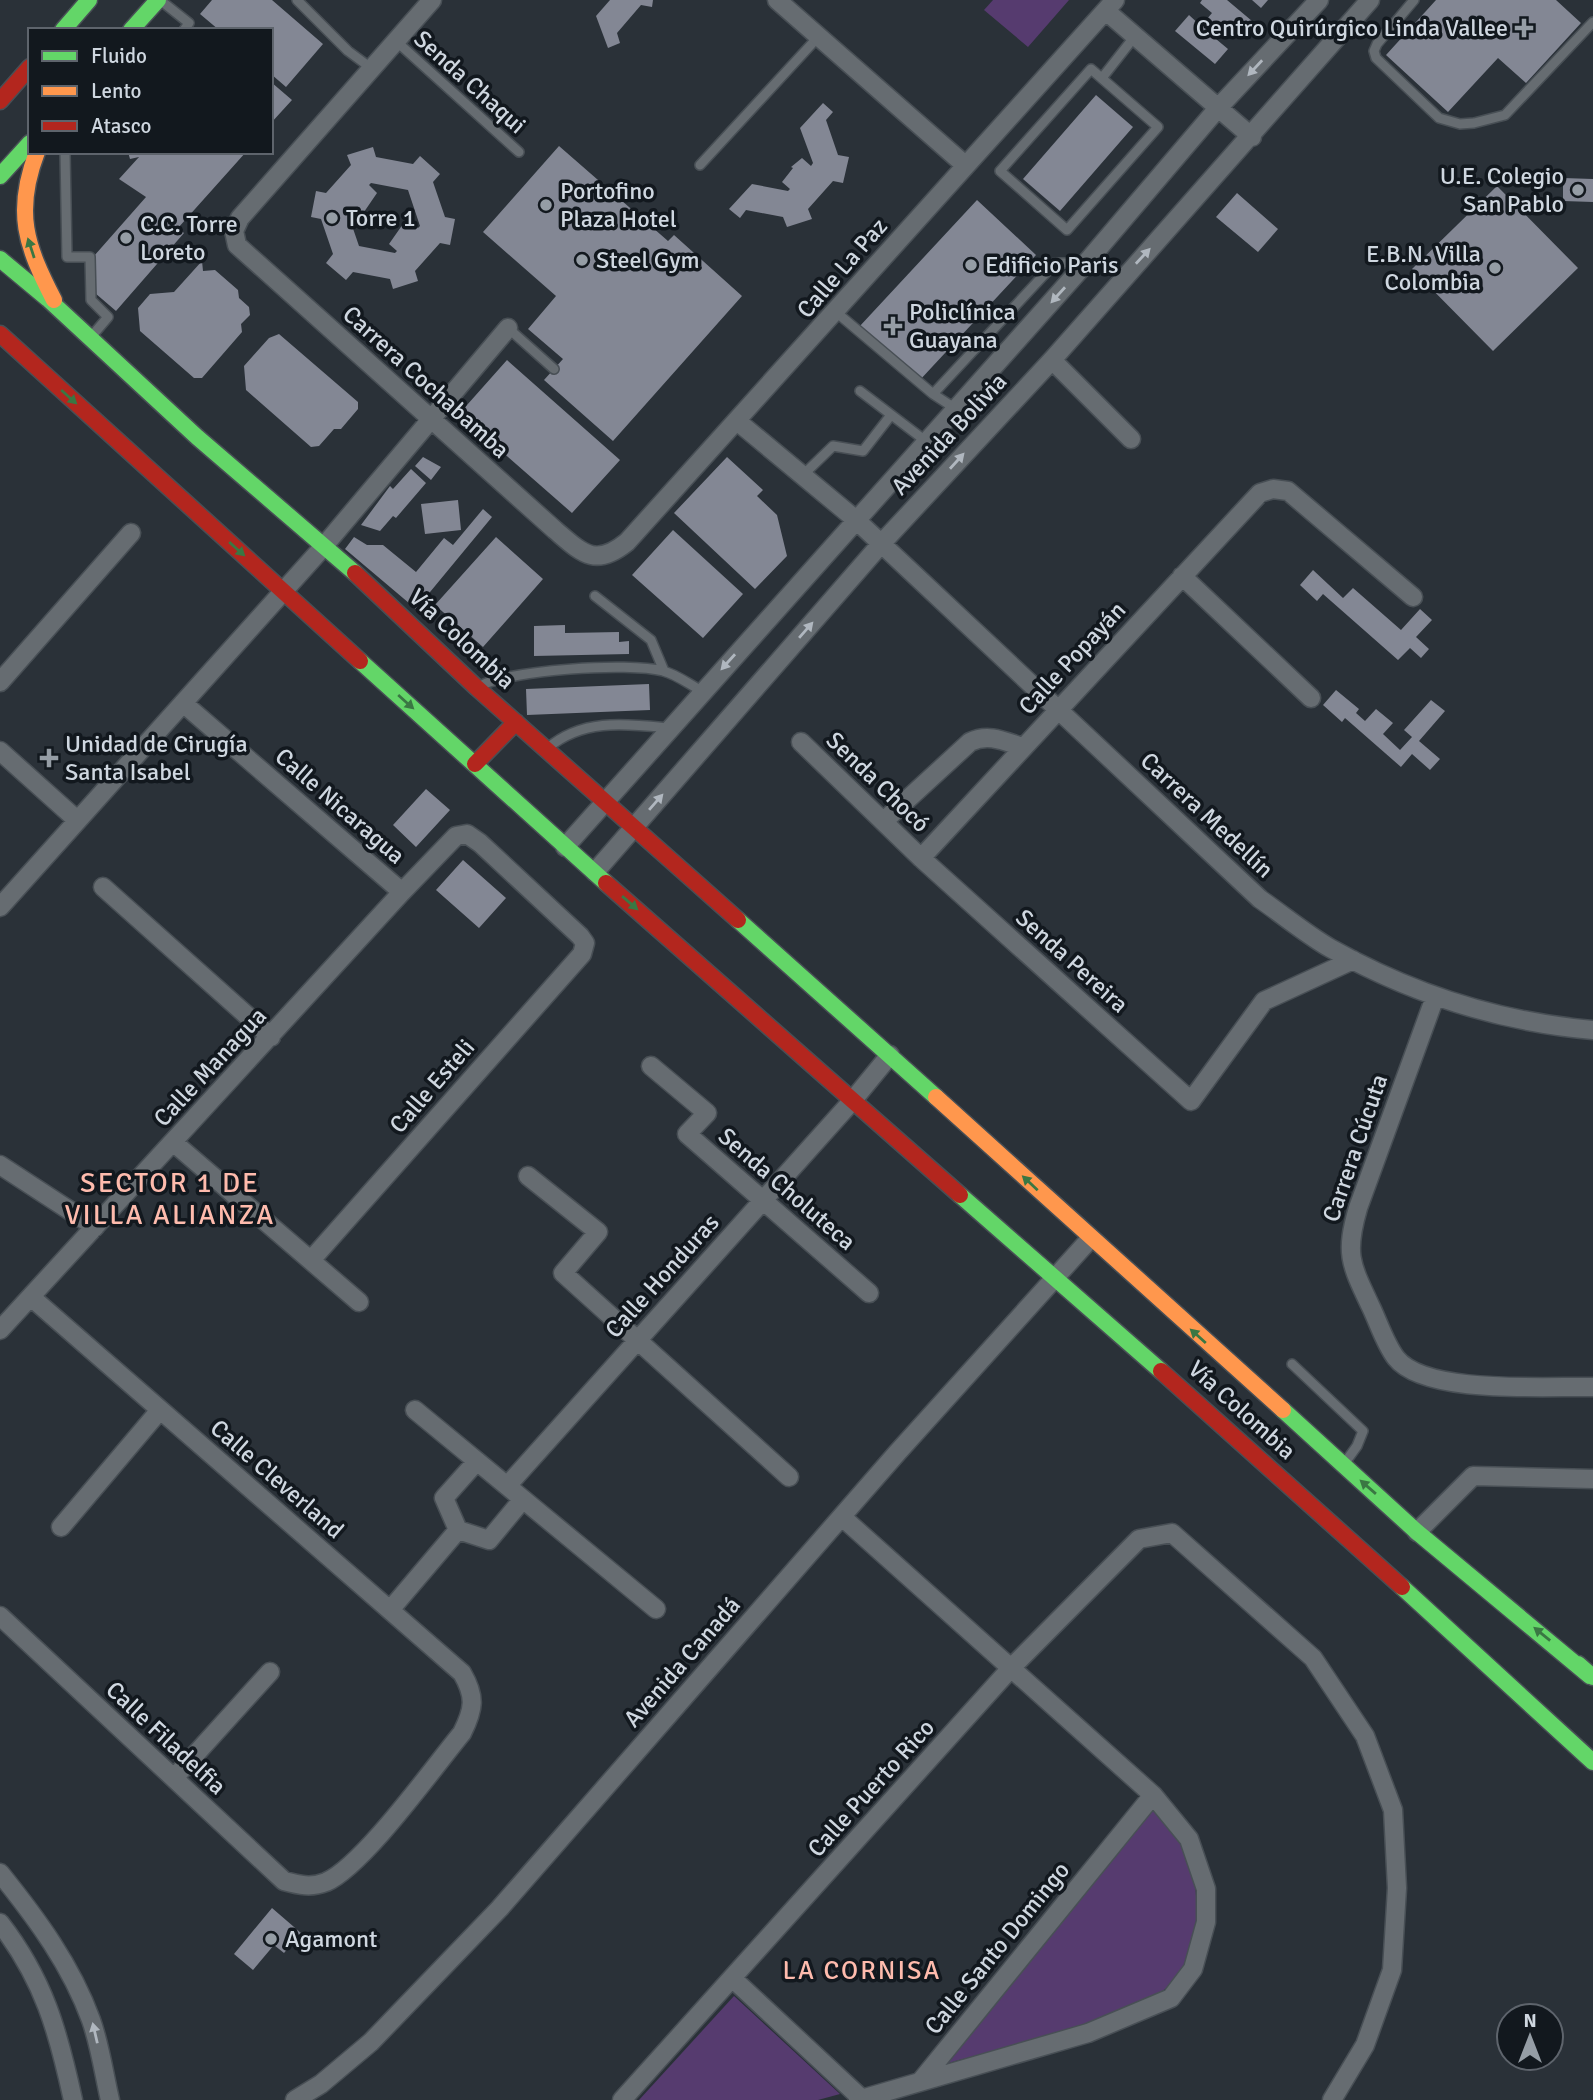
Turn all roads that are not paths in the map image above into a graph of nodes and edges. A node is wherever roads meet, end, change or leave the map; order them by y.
1 (89, 0) edge
2 (159, 0) edge
3 (297, 0) edge
4 (432, 0) edge
5 (777, 0) edge
6 (1318, 0) edge
7 (1370, 0) edge
8 (1414, 0) edge
9 (1110, 6) edge
10 (1593, 22) edge
11 (65, 28) edge
12 (133, 28) edge
13 (185, 28) edge
14 (819, 36) junction
15 (1135, 36) junction
16 (396, 41) junction
17 (28, 66) edge
18 (28, 67) edge
19 (371, 68) junction
20 (1101, 78) junction
21 (0, 80) edge
22 (0, 101) edge
23 (1218, 108) junction
24 (1252, 137) junction
25 (28, 145) edge
26 (519, 152) dead end
27 (36, 154) edge
28 (65, 154) edge
29 (701, 165) dead end
30 (965, 165) junction
31 (0, 176) edge
32 (0, 259) edge
33 (1086, 264) junction
34 (59, 310) junction
35 (836, 312) junction
36 (508, 328) joint
37 (0, 334) edge
38 (89, 338) junction
39 (0, 351) edge
40 (1052, 360) junction
41 (554, 369) dead end
42 (43, 373) junction
43 (860, 391) dead end
44 (933, 394) junction
45 (956, 409) junction
46 (891, 415) junction
47 (430, 418) junction
48 (737, 421) junction
49 (1131, 439) dead end
50 (927, 442) junction
51 (802, 476) junction
52 (855, 519) junction
53 (131, 533) dead end
54 (880, 545) junction
55 (324, 546) junction
56 (598, 557) joint
57 (1182, 576) junction
58 (284, 592) junction
59 (595, 596) dead end
60 (1413, 597) dead end
61 (664, 671) junction
62 (0, 682) edge
63 (477, 688) junction
64 (702, 691) junction
65 (1311, 698) dead end
66 (183, 703) junction
67 (1057, 708) junction
68 (516, 722) junction
69 (670, 728) junction
70 (802, 742) dead end
71 (1022, 747) junction
72 (547, 750) junction
73 (0, 751) edge
74 (475, 764) junction
75 (604, 802) junction
76 (78, 820) junction
77 (885, 820) junction
78 (634, 827) junction
79 (565, 847) junction
80 (921, 858) junction
81 (595, 872) junction
82 (103, 887) dead end
83 (402, 892) junction
84 (0, 907) edge
85 (585, 943) joint
86 (1353, 960) junction
87 (1435, 997) junction
88 (1593, 1030) edge
89 (271, 1037) junction
90 (890, 1055) junction
91 (651, 1066) dead end
92 (853, 1100) junction
93 (173, 1142) junction
94 (0, 1165) edge
95 (528, 1176) dead end
96 (763, 1200) junction
97 (95, 1227) junction
98 (1090, 1239) junction
99 (312, 1259) junction
100 (1054, 1277) junction
101 (869, 1293) dead end
102 (31, 1297) junction
103 (359, 1302) dead end
104 (0, 1330) edge
105 (637, 1341) junction
106 (1292, 1364) dead end
107 (1593, 1387) edge
108 (160, 1410) junction
109 (415, 1410) dead end
110 (477, 1461) junction
111 (1343, 1465) junction
112 (789, 1477) dead end
113 (1593, 1479) edge
114 (507, 1486) junction
115 (523, 1499) junction
116 (842, 1517) junction
117 (61, 1527) dead end
118 (458, 1530) junction
119 (1417, 1532) junction
120 (656, 1609) dead end
121 (390, 1610) junction
122 (0, 1616) edge
123 (1011, 1668) junction
124 (270, 1672) dead end
125 (1593, 1678) edge
126 (1593, 1762) edge
127 (174, 1778) junction
128 (1153, 1795) junction
129 (0, 1873) edge
130 (304, 1887) joint
131 (0, 1923) edge
132 (732, 1978) junction
133 (920, 2082) junction
134 (860, 2099) edge
135 (73, 2100) edge
136 (110, 2100) edge
137 (295, 2100) edge
138 (622, 2100) edge
139 (1332, 2100) edge

1 - 11 main road
2 - 12 main road
2 - 13 lane
3 - 19 lane
4 - 16 street
5 - 14 street
6 -> 23 street, Avenida Bolivia
7 - 24 street, Avenida Bolivia
8 - 10 lane
9 - 15 street
9 - 30 street, Calle La Paz
14 - 29 lane
14 - 30 street
15 - 20 lane
15 - 23 street
16 - 19 street
16 - 26 lane, Senda Chaqui
17 - 21 main road
18 - 22 main road
19 - 47 street, Carrera Cochabamba
20 - 20 lane
23 - 24 street
23 - 33 street, Avenida Bolivia
40 -> 24 street, Avenida Bolivia
25 - 31 main road
34 -> 27 main road
28 - 38 lane
30 - 35 street, Calle La Paz
32 - 34 main road, Vía Colombia
33 - 44 lane
33 -> 45 street, Avenida Bolivia
34 - 38 main road, Vía Colombia
35 - 44 lane
35 - 48 street, Calle La Paz
36 - 41 lane
36 - 47 street
37 - 42 main road, Vía Colombia
38 - 55 main road, Vía Colombia
39 - 42 main road
40 - 49 street
54 -> 40 street, Avenida Bolivia
42 -> 58 main road, Vía Colombia
43 - 46 lane
44 - 45 lane
45 - 50 street, Avenida Bolivia
46 - 50 lane
46 - 51 lane
47 - 55 street
47 - 56 street, Carrera Cochabamba
48 - 51 street, Carrera Medellín
48 - 56 street, Calle La Paz
50 - 52 street, Avenida Bolivia
51 - 52 street, Carrera Medellín
52 - 54 street, Carrera Medellín
52 -> 64 street, Avenida Bolivia
53 - 62 street
54 - 67 street, Carrera Medellín
78 -> 54 street, Avenida Bolivia
55 - 58 street
55 - 63 main road, Vía Colombia
57 - 60 street, Calle Popayán
57 - 65 street
57 - 67 street, Calle Popayán
58 - 66 street
58 -> 74 main road, Vía Colombia
59 - 61 lane
61 - 63 lane
61 - 64 lane
63 - 68 main road, Vía Colombia
64 - 69 street, Avenida Bolivia
66 - 76 street
66 - 83 street, Calle Nicaragua
67 - 71 street, Calle Popayán
67 - 86 street, Carrera Medellín
68 - 72 main road, Vía Colombia
68 - 74 main road
69 - 72 lane
69 - 75 street, Avenida Bolivia
70 - 77 street, Senda Chocó
71 - 77 street
71 - 80 street, Calle Popayán
72 - 75 main road, Vía Colombia
73 - 76 street
74 - 79 main road, Vía Colombia
75 - 78 main road, Vía Colombia
75 - 79 street, Avenida Bolivia
76 - 84 street
77 - 80 street, Senda Chocó
78 - 81 street, Avenida Bolivia
78 - 90 main road, Vía Colombia
79 - 81 main road, Vía Colombia
80 - 86 street, Senda Pereira
81 -> 92 main road, Vía Colombia
82 - 89 street
83 - 85 street, Calle Managua
83 - 89 street, Calle Managua
85 - 99 street, Calle Esteli
86 - 87 street, Carrera Medellín
87 - 88 street, Carrera Medellín
87 - 107 street, Carrera Cúcuta
89 - 93 street, Calle Managua
90 - 92 street
98 -> 90 main road, Vía Colombia
91 - 96 street, Senda Choluteca
92 - 96 street, Calle Honduras
92 - 100 main road, Vía Colombia
93 - 97 street, Calle Managua
93 - 99 street
94 - 97 street
95 - 105 street
96 - 101 street, Senda Choluteca
96 - 105 street, Calle Honduras
97 - 102 street, Calle Managua
98 - 100 street, Avenida Canadá
111 -> 98 main road, Vía Colombia
99 - 103 street
100 - 116 street, Avenida Canadá
100 - 126 main road, Vía Colombia
102 - 104 street, Calle Managua
102 - 108 street, Calle Cleverland
105 - 112 street
105 - 114 street, Calle Honduras
106 - 111 lane
108 - 117 street
108 - 121 street, Calle Cleverland
109 - 110 street
110 - 114 street
110 - 118 street
119 -> 111 main road, Vía Colombia
113 - 119 street
114 - 115 street
115 - 118 street
115 - 120 street
116 - 123 street
116 - 137 street, Avenida Canadá
118 - 121 street
125 -> 119 main road, Vía Colombia
121 - 130 street, Calle Cleverland
122 - 127 street, Calle Filadelfia
123 - 128 street
123 - 132 street, Calle Puerto Rico
123 - 139 street, Calle Puerto Rico
124 - 127 street
127 - 130 street, Calle Filadelfia
128 - 133 street, Calle Santo Domingo
128 - 133 street
136 -> 129 street
131 - 135 street
132 - 134 street
132 - 138 street, Calle Puerto Rico
133 - 134 street

